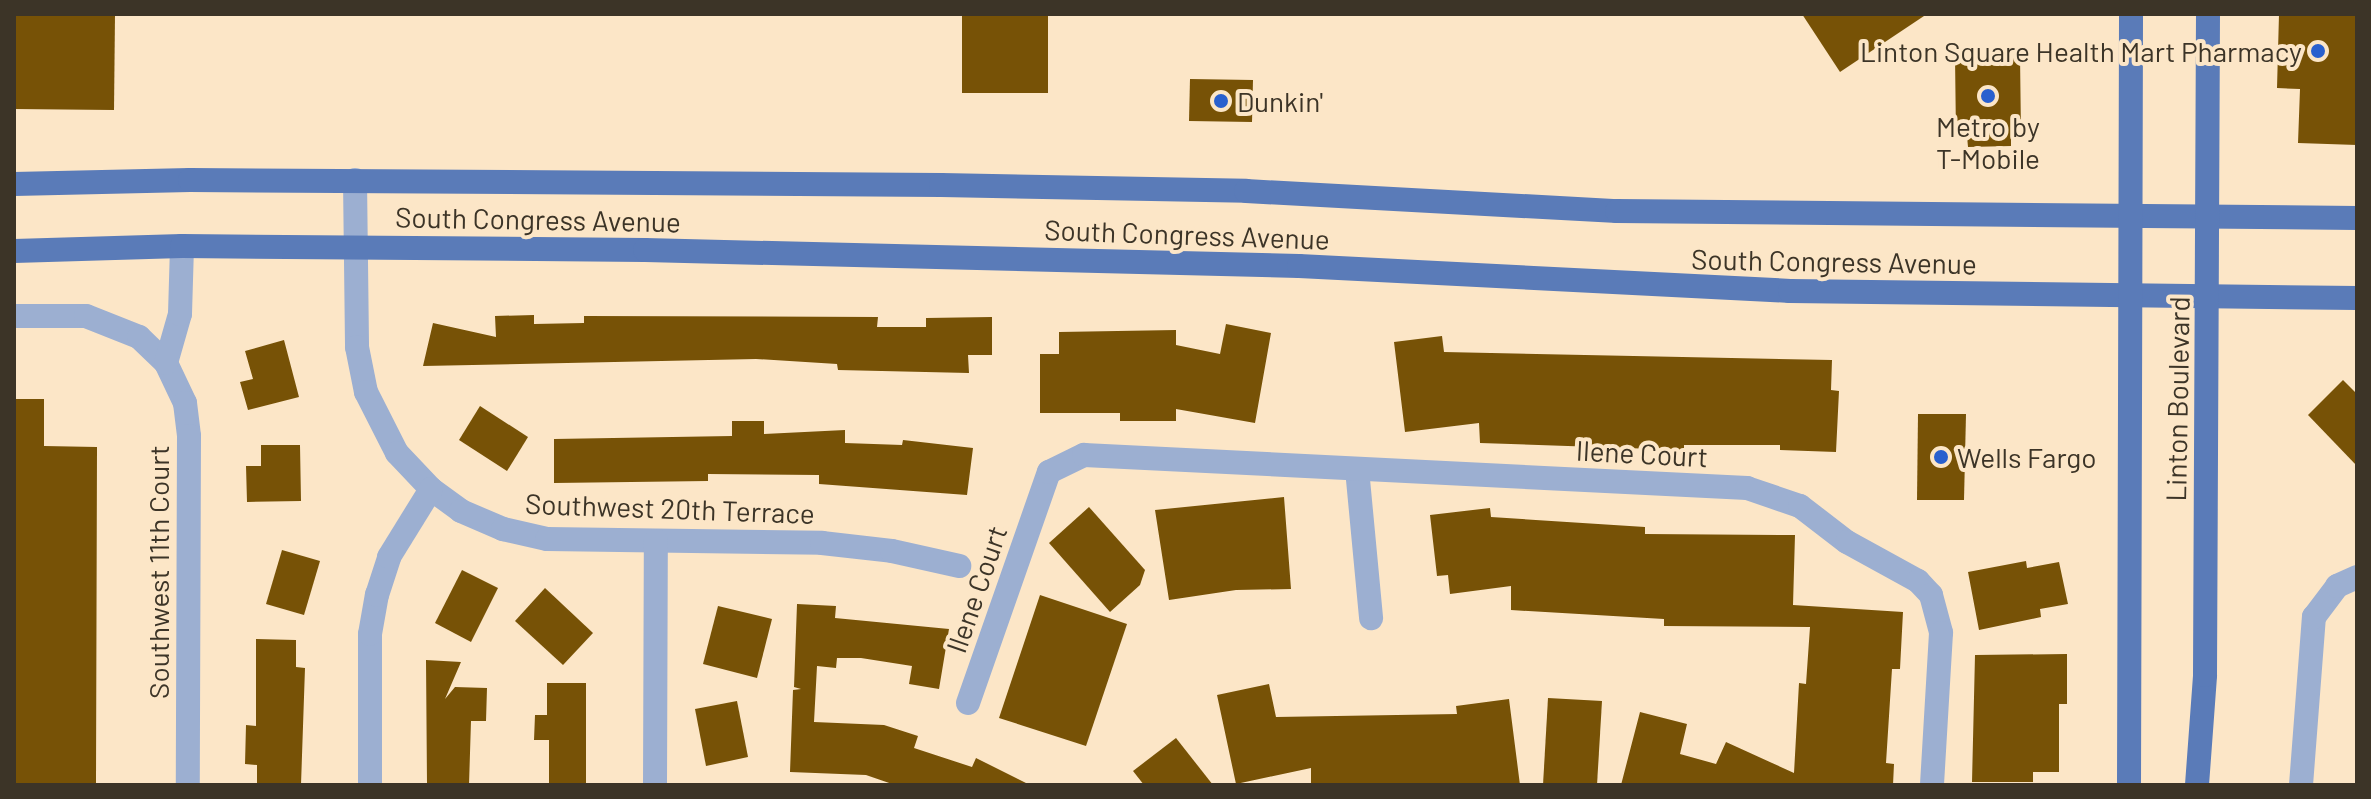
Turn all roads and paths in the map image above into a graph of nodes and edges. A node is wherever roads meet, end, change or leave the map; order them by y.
1 (2131, 14) edge
2 (2208, 14) edge
3 (355, 180) junction
4 (14, 184) edge
5 (2133, 218) junction
6 (2208, 218) junction
7 (2357, 218) edge
8 (182, 246) junction
9 (355, 247) junction
10 (14, 251) edge
11 (2133, 296) junction
12 (2209, 297) junction
13 (2357, 298) edge
14 (14, 316) edge
15 (166, 363) junction
16 (1357, 469) junction
17 (431, 489) junction
18 (656, 541) junction
19 (959, 566) dead end
20 (2357, 577) edge
21 (1371, 618) dead end
22 (968, 703) dead end
23 (188, 785) edge
24 (370, 785) edge
25 (655, 785) edge
26 (1932, 785) edge
27 (2129, 785) edge
28 (2197, 785) edge
29 (2301, 785) edge

1 - 5 main road, Linton Boulevard
2 - 6 main road, Linton Boulevard
3 - 4 main road, South Congress Avenue
3 - 5 main road, South Congress Avenue
3 - 9 street, Southwest 20th Terrace
5 - 6 main road, South Congress Avenue
5 - 11 main road, Linton Boulevard
6 - 7 main road, South Congress Avenue
6 - 12 main road, Linton Boulevard
8 - 9 main road, South Congress Avenue
8 - 10 main road, South Congress Avenue
8 - 15 street
9 - 11 main road, South Congress Avenue
9 - 17 street, Southwest 20th Terrace
11 - 12 main road, South Congress Avenue
11 - 27 main road, Linton Boulevard
12 - 13 main road, South Congress Avenue
12 - 28 main road, Linton Boulevard
14 - 15 street
15 - 23 street, Southwest 11th Court
16 - 21 street
16 - 22 street, Ilene Court
16 - 26 street, Ilene Court
17 - 18 street, Southwest 20th Terrace
17 - 24 street
18 - 19 street, Southwest 20th Terrace
18 - 25 street
20 - 29 street

